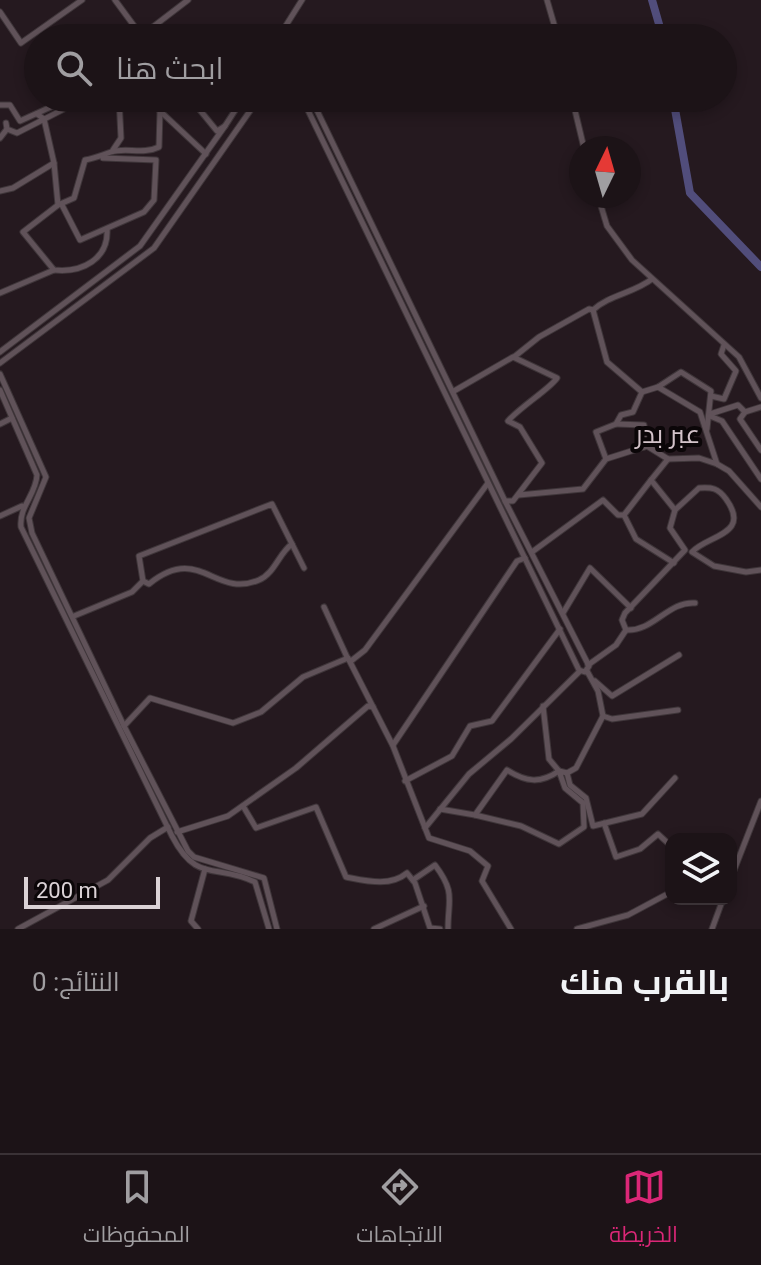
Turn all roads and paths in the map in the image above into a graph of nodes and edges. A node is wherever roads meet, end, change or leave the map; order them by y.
1 (82, 0) edge
2 (115, 0) edge
3 (188, 0) edge
4 (302, 0) edge
5 (547, 0) edge
6 (0, 12) edge
7 (48, 24) edge
8 (133, 24) edge
9 (158, 24) edge
10 (287, 24) edge
11 (554, 24) edge
12 (24, 41) edge
13 (0, 105) edge
14 (41, 112) edge
15 (58, 112) edge
16 (120, 112) edge
17 (160, 112) edge
18 (161, 112) edge
19 (200, 112) edge
20 (234, 112) edge
21 (249, 112) edge
22 (309, 112) edge
23 (318, 112) edge
24 (575, 112) edge
25 (37, 114) junction
26 (44, 119) junction
27 (225, 126) junction
28 (581, 136) edge
29 (0, 138) edge
30 (113, 150) junction
31 (206, 154) junction
32 (103, 158) junction
33 (54, 163) junction
34 (0, 189) edge
35 (60, 205) junction
36 (602, 208) edge
37 (107, 229) junction
38 (54, 270) junction
39 (652, 279) junction
40 (0, 293) edge
41 (593, 310) junction
42 (724, 345) junction
43 (0, 352) edge
44 (513, 357) junction
45 (0, 363) edge
46 (0, 374) edge
47 (658, 387) junction
48 (0, 390) edge
49 (454, 391) junction
50 (642, 392) junction
51 (711, 396) junction
52 (761, 398) edge
53 (761, 407) edge
54 (745, 412) junction
55 (710, 415) junction
56 (12, 418) junction
57 (0, 424) edge
58 (616, 424) junction
59 (707, 430) junction
60 (644, 447) junction
61 (761, 450) edge
62 (606, 459) junction
63 (668, 459) junction
64 (717, 464) junction
65 (761, 479) edge
66 (651, 480) junction
67 (489, 482) junction
68 (519, 495) junction
69 (505, 501) junction
70 (23, 506) junction
71 (761, 507) edge
72 (675, 510) junction
73 (624, 515) junction
74 (0, 516) edge
75 (293, 544) junction
76 (532, 552) junction
77 (525, 558) junction
78 (674, 563) junction
79 (304, 568) dead end
80 (761, 570) edge
81 (143, 581) junction
82 (695, 603) dead end
83 (324, 607) dead end
84 (631, 608) junction
85 (562, 614) junction
86 (74, 616) junction
87 (560, 629) junction
88 (626, 630) junction
89 (679, 655) dead end
90 (349, 659) junction
91 (585, 669) junction
92 (591, 678) junction
93 (543, 706) junction
94 (373, 707) junction
95 (678, 710) dead end
96 (603, 716) junction
97 (124, 726) junction
98 (393, 746) junction
99 (559, 771) junction
100 (567, 773) junction
101 (675, 778) dead end
102 (405, 781) junction
103 (761, 801) edge
104 (243, 806) junction
105 (439, 809) junction
106 (475, 815) junction
107 (604, 823) junction
108 (168, 827) junction
109 (425, 828) junction
110 (177, 832) junction
111 (665, 840) edge
112 (737, 863) edge
113 (205, 869) junction
114 (413, 880) junction
115 (665, 895) edge
116 (721, 905) edge
117 (424, 906) junction
118 (18, 929) edge
119 (198, 929) edge
120 (269, 929) edge
121 (277, 929) edge
122 (374, 929) edge
123 (440, 929) edge
124 (448, 929) edge
125 (511, 929) edge
126 (577, 929) edge
127 (712, 929) edge

1 - 7 street
2 - 8 street
3 - 9 street
4 - 10 street
5 - 11 street
6 - 12 street
13 - 25 street
14 - 25 street
15 - 26 street
16 - 30 street
17 - 30 street
18 - 31 street
19 - 27 street
20 - 27 street
21 - 45 street
22 - 67 street
23 - 49 street
24 - 28 street
25 - 26 street
26 - 29 street
26 - 33 street
27 - 31 street
30 - 32 street
31 - 43 street
32 - 35 street
32 - 37 street
33 - 34 street
33 - 35 street
35 - 37 street
35 - 38 street
36 - 39 street
37 - 38 street
38 - 40 street
39 - 41 street
39 - 42 street
41 - 44 street
41 - 50 street
42 - 51 street
42 - 52 street
44 - 49 street
44 - 68 street
46 - 86 street
47 - 50 street
47 - 51 street
47 - 59 street
48 - 56 street
49 - 69 street
50 - 58 street
51 - 55 street
53 - 54 street
54 - 55 street
54 - 61 street
55 - 59 street
55 - 65 street
56 - 57 street
56 - 70 street
58 - 60 street
58 - 62 street
59 - 64 street
60 - 62 street
60 - 63 street
62 - 68 street
63 - 64 street
63 - 66 street
64 - 71 street
66 - 72 street
66 - 73 street
67 - 77 street
67 - 90 street
68 - 69 street
69 - 76 street
70 - 74 street
70 - 108 street
72 - 78 street
72 - 80 street
73 - 76 street
73 - 78 street
75 - 79 street
75 - 81 street
75 - 81 street
76 - 85 street
77 - 87 street
77 - 98 street
78 - 84 street
81 - 86 street
82 - 88 street
83 - 90 street
84 - 85 street
84 - 88 street
85 - 91 street
86 - 97 street
87 - 91 street
87 - 102 street
88 - 91 street
89 - 92 street
90 - 94 street
90 - 97 street
91 - 92 street
91 - 93 street
92 - 96 street
93 - 99 street
93 - 105 street
94 - 98 street
94 - 104 street
95 - 96 street
96 - 100 street
97 - 110 street
98 - 102 street
99 - 100 street
99 - 106 street
99 - 106 street
100 - 107 street
101 - 107 street
102 - 109 street
103 - 112 street
104 - 110 street
104 - 114 street
105 - 106 street
105 - 109 street
107 - 111 street
108 - 113 street
108 - 118 street
109 - 125 street
110 - 121 street
113 - 119 street
113 - 120 street
114 - 117 street
114 - 124 street
115 - 126 street
116 - 127 street
117 - 122 street
117 - 123 street

